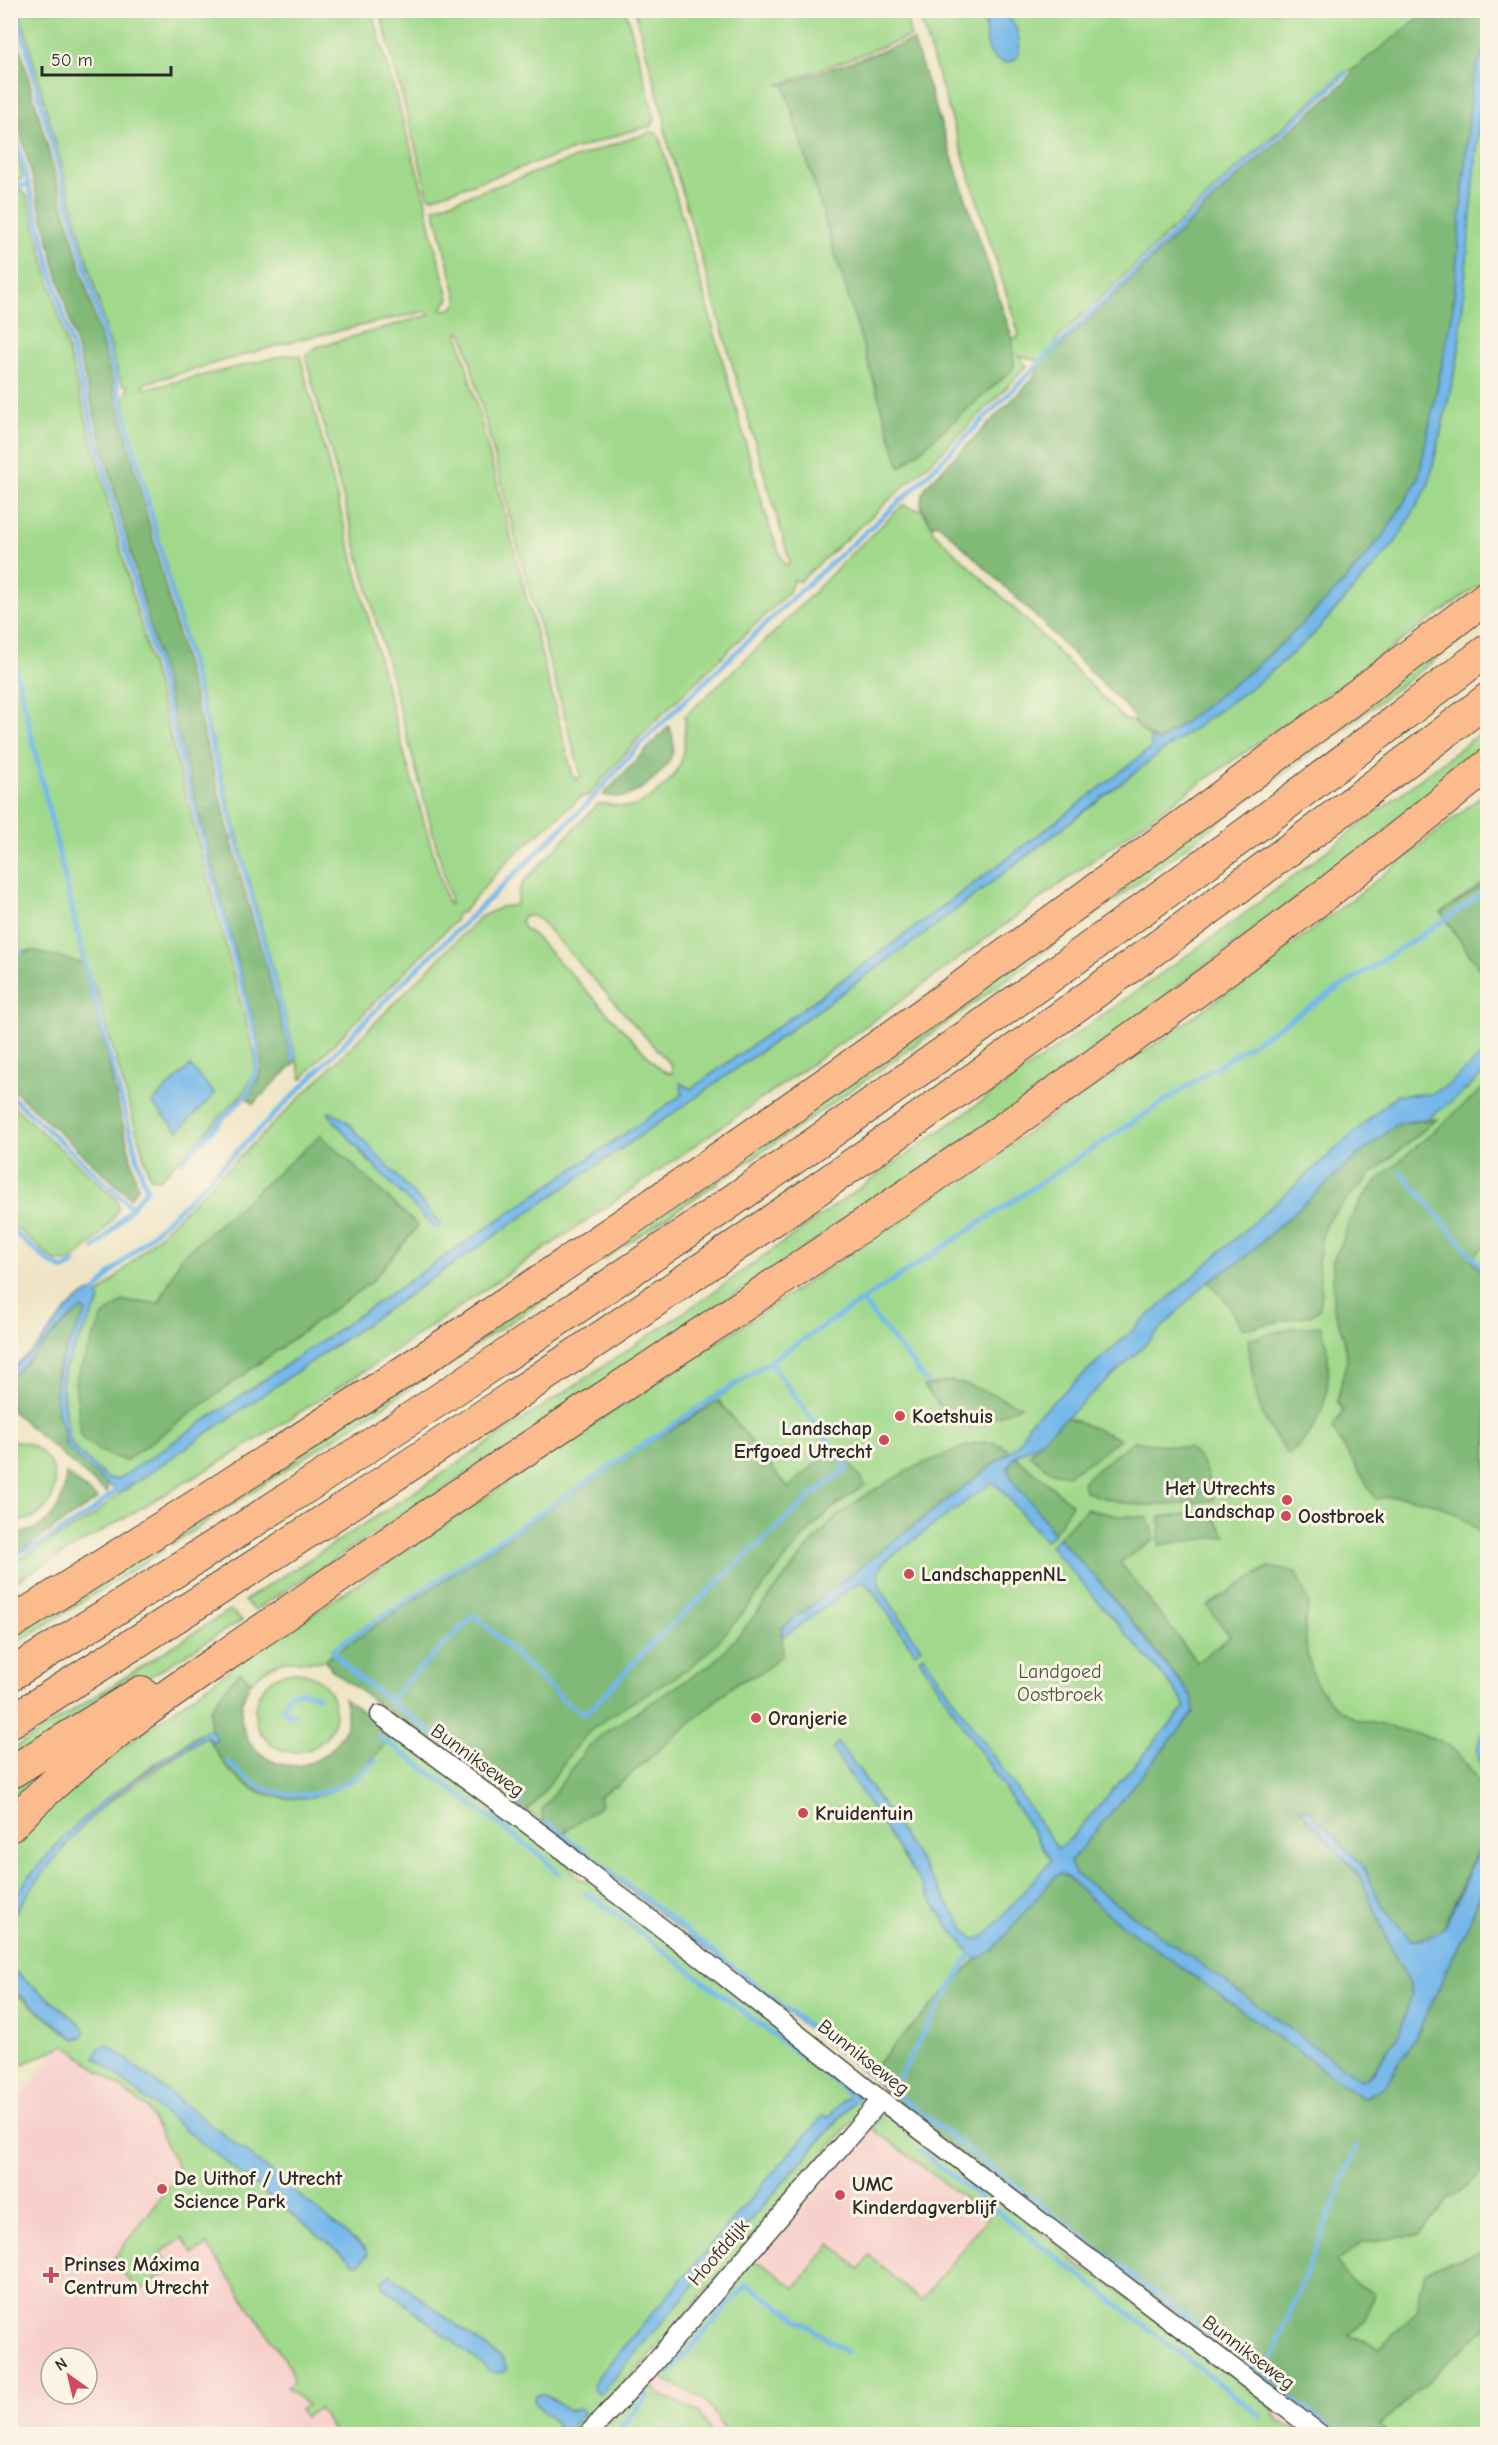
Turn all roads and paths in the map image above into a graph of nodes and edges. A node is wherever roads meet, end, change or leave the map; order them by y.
1 (1488, 596) edge
2 (1488, 650) edge
3 (1488, 699) edge
4 (1488, 765) edge
5 (260, 1466) junction
6 (463, 1491) junction
7 (10, 1600) edge
8 (10, 1624) edge
9 (10, 1675) edge
10 (380, 1715) dead end
11 (10, 1722) edge
12 (10, 1773) edge
13 (10, 1826) edge
14 (881, 2100) junction
15 (588, 2434) edge
16 (1320, 2434) edge

1 - 5 highway
2 - 9 highway
3 - 11 highway
4 - 6 highway
5 - 7 highway
5 - 8 highway
6 - 12 highway
6 - 13 highway
10 - 14 street, Bunnikseweg
14 - 15 street, Hoofddijk
14 - 16 street, Bunnikseweg

